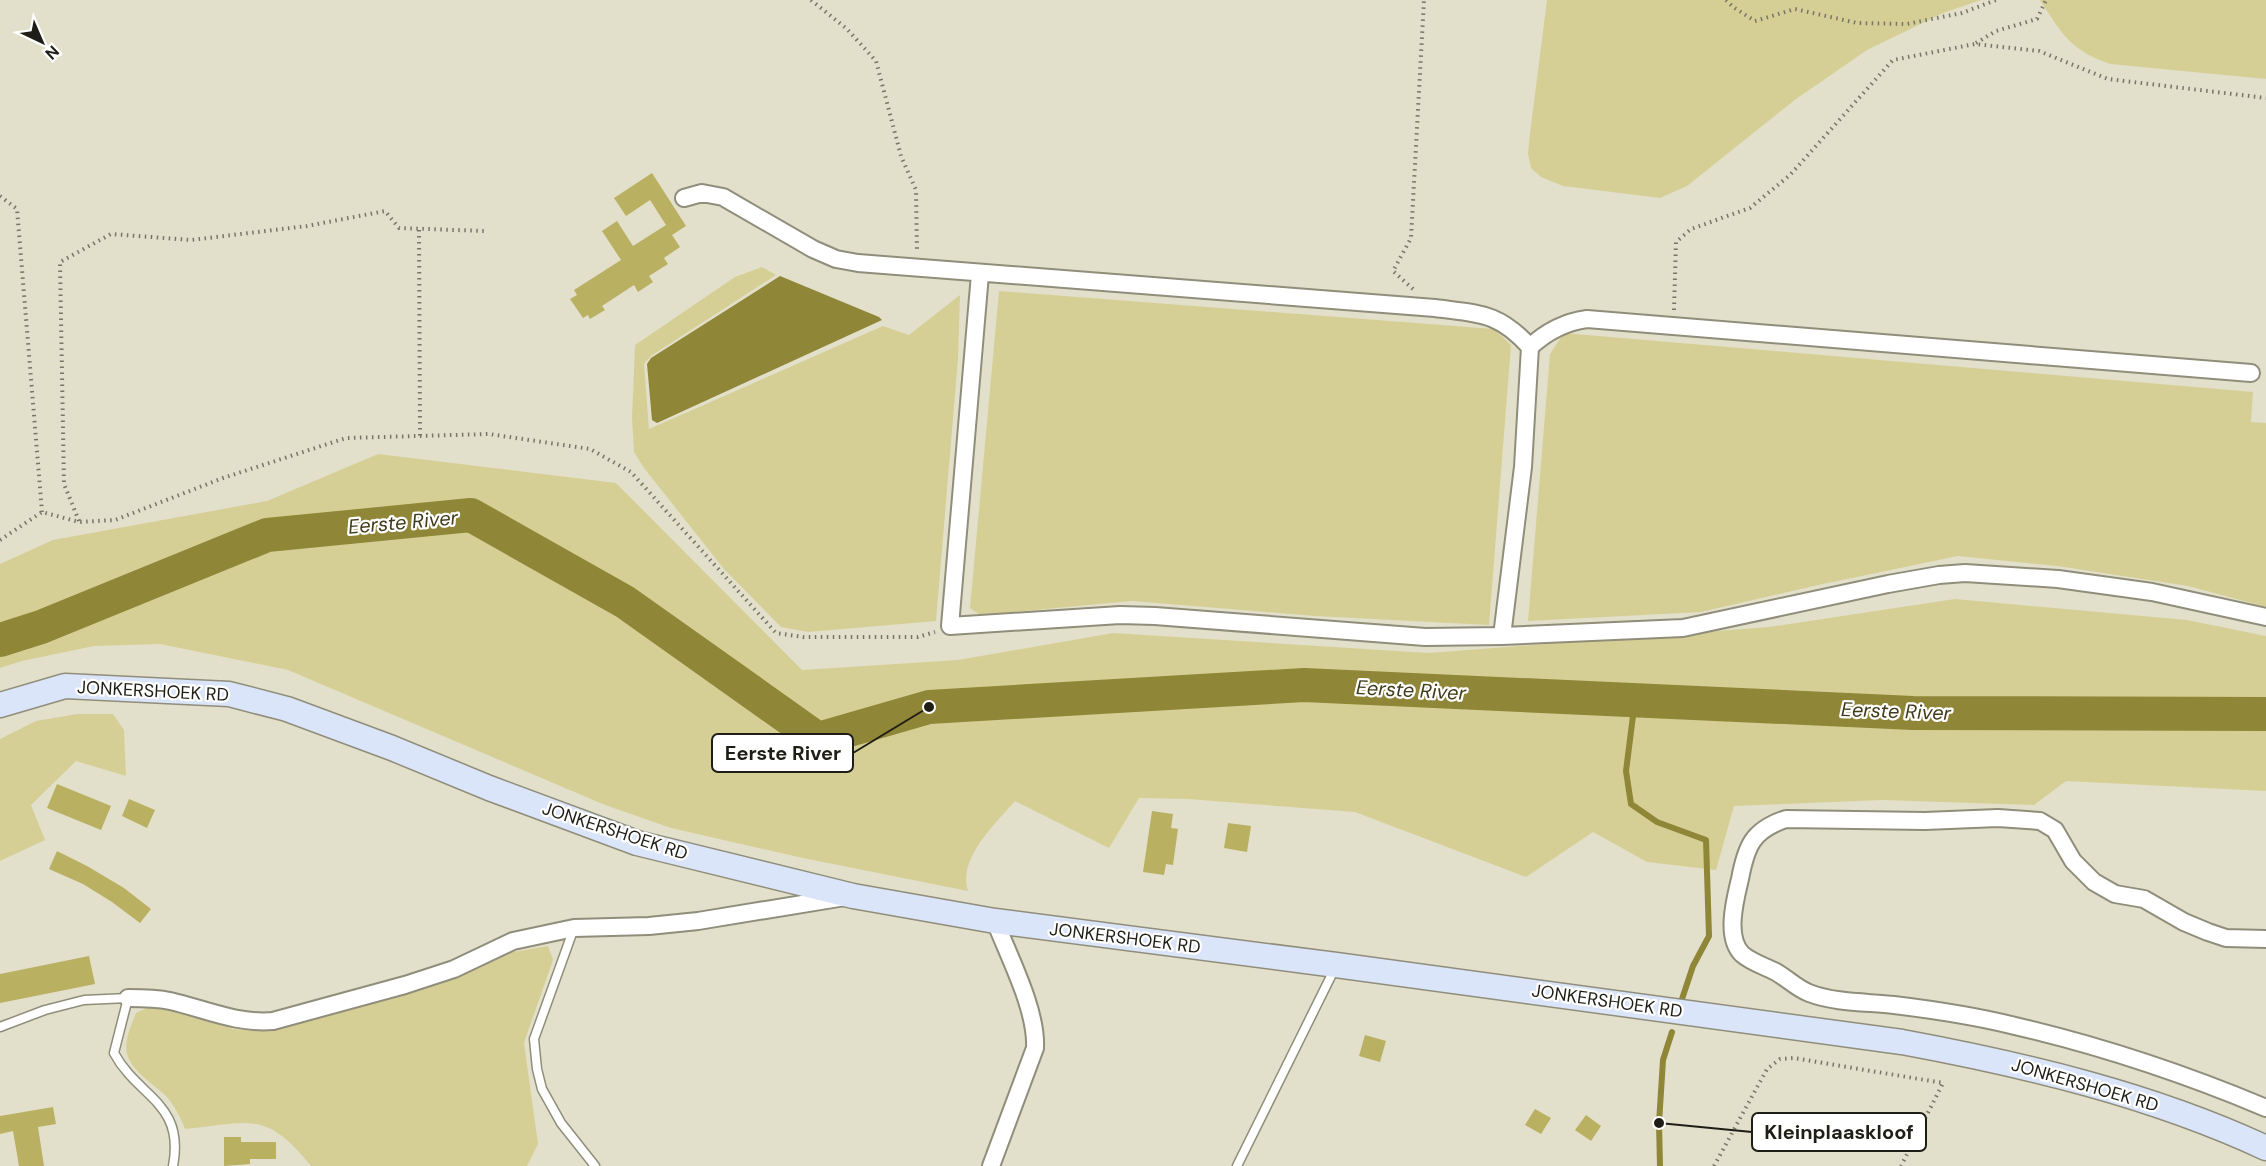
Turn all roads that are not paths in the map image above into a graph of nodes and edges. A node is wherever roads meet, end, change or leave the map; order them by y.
1 (684, 198) dead end
2 (980, 274) junction
3 (1530, 347) junction
4 (2251, 373) dead end
5 (2266, 617) edge
6 (1502, 636) junction
7 (0, 705) edge
8 (853, 896) junction
9 (995, 921) junction
10 (574, 928) junction
11 (2266, 939) edge
12 (1336, 965) junction
13 (128, 998) junction
14 (0, 1027) edge
15 (2266, 1108) edge
16 (2266, 1148) edge
17 (172, 1166) edge
18 (595, 1166) edge
19 (991, 1166) edge
20 (1237, 1166) edge

1 - 2 street
2 - 3 street
2 - 6 street
3 - 4 street
3 - 6 street
5 - 6 street
7 - 8 street, JONKERSHOEK RD
8 - 9 street, JONKERSHOEK RD
8 - 10 street
9 - 12 street, JONKERSHOEK RD
9 - 19 street
10 - 13 street
10 - 18 lane
11 - 15 street
12 - 16 street, JONKERSHOEK RD
12 - 20 lane
13 - 14 lane
13 - 17 lane

